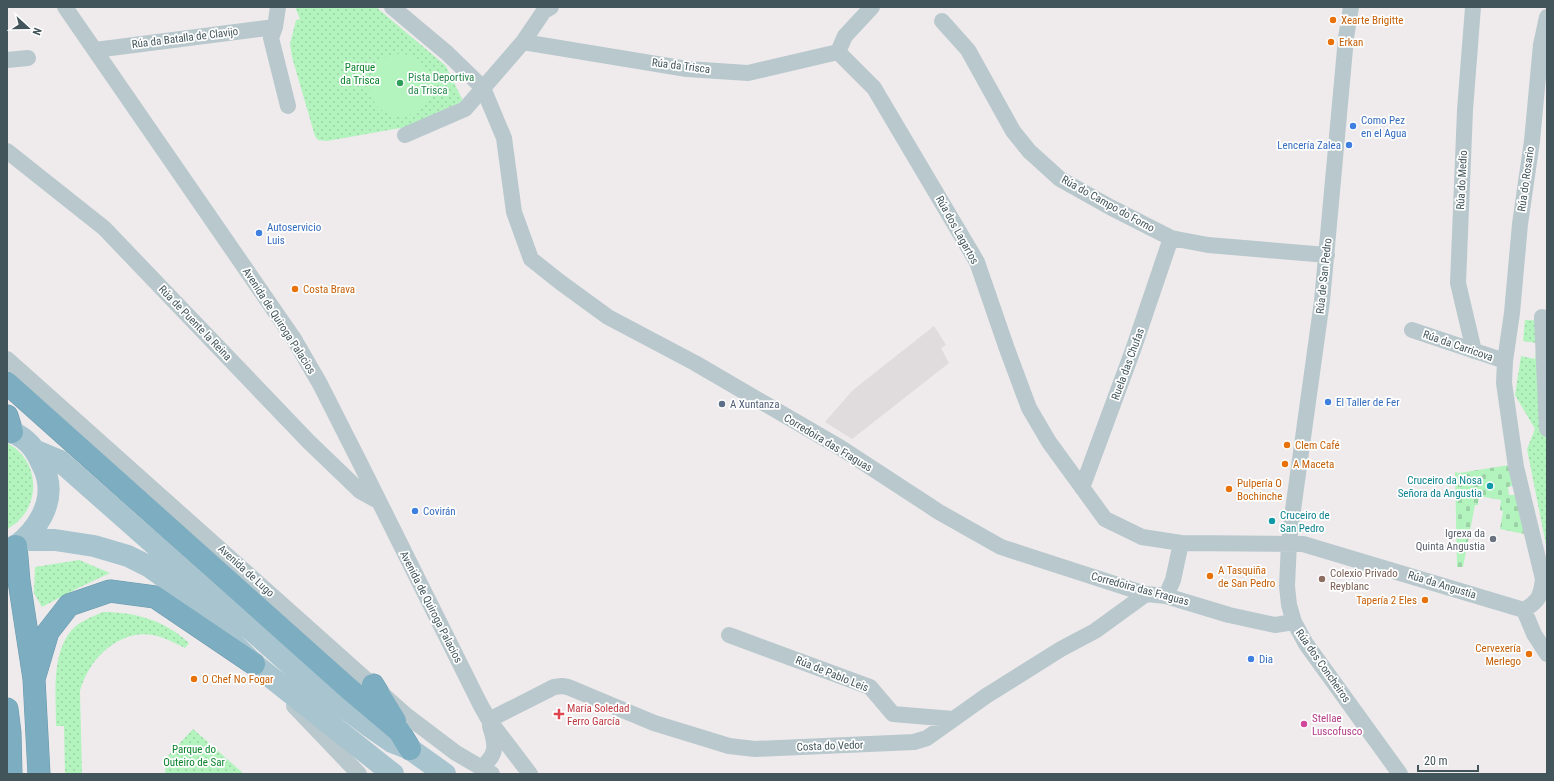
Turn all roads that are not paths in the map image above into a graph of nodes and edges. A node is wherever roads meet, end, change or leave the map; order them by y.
1 (65, 7) edge
2 (278, 7) edge
3 (392, 7) edge
4 (551, 7) edge
5 (872, 7) edge
6 (1350, 7) edge
7 (1473, 7) edge
8 (1547, 17) edge
9 (942, 22) dead end
10 (275, 27) junction
11 (523, 42) junction
12 (1544, 47) edge
13 (95, 50) junction
14 (838, 52) junction
15 (28, 58) dead end
16 (7, 60) edge
17 (483, 88) junction
18 (288, 106) dead end
19 (405, 135) dead end
20 (7, 151) edge
21 (1171, 238) junction
22 (1327, 255) junction
23 (1542, 317) dead end
24 (1412, 330) dead end
25 (1474, 351) junction
26 (7, 359) edge
27 (1506, 361) junction
28 (7, 383) edge
29 (9, 426) edge
30 (1547, 429) edge
31 (36, 451) junction
32 (1082, 488) junction
33 (378, 501) junction
34 (1181, 543) junction
35 (1289, 543) junction
36 (16, 545) edge
37 (1546, 576) edge
38 (1146, 594) junction
39 (1166, 596) junction
40 (1524, 610) junction
41 (1294, 622) junction
42 (729, 635) dead end
43 (1547, 654) edge
44 (254, 664) junction
45 (34, 679) junction
46 (373, 685) joint
47 (7, 709) edge
48 (489, 720) junction
49 (952, 720) junction
50 (395, 727) junction
51 (487, 771) edge
52 (11, 774) edge
53 (40, 774) edge
54 (359, 774) edge
55 (392, 774) edge
56 (445, 774) edge
57 (530, 774) edge
58 (1400, 774) edge

1 - 13 street, Avenida de Quiroga Palacios
2 - 10 street
3 - 17 street, Corredoira das Fraguas
4 - 11 street
5 - 14 street
6 - 22 street, Rúa de San Pedro
7 - 25 street, Rúa do Medio
8 - 12 street, Rúa do Rosario
9 - 21 street, Rúa do Campo do Forno
10 - 13 street, Rúa da Batalla de Clavijo
10 - 18 street
11 - 14 street, Rúa da Trisca
11 - 17 street
12 - 27 street, Rúa do Rosario
13 - 33 street, Avenida de Quiroga Palacios
14 - 32 street, Rúa dos Lagartos
15 - 16 street
17 - 19 street
17 - 38 street, Corredoira das Fraguas
20 - 33 street, Rúa de Puente la Reina
21 - 22 street, Rúa do Campo do Forno
21 - 32 street, Ruela das Chufas
22 - 35 street, Rúa de San Pedro
23 - 30 street
24 - 25 street, Rúa da Carricova
25 - 27 street, Rúa da Carricova
26 - 46 street, Avenida de Lugo
27 - 37 street, Rúa do Rosario
28 - 50 highway
29 - 31 main road
31 - 36 main road
31 - 50 main road
32 - 34 street, Rúa dos Lagartos
33 - 48 street, Avenida de Quiroga Palacios
34 - 35 street, Rúa da Angustia
34 - 39 street
35 - 40 street, Rúa da Angustia
35 - 41 street, Rúa dos Concheiros
36 - 44 main road
36 - 45 highway
37 - 40 street
38 - 39 street, Corredoira das Fraguas
38 - 49 street, Costa do Vedor
39 - 41 street, Corredoira das Fraguas
40 - 43 street
41 - 58 street, Rúa dos Concheiros
42 - 49 street, Rúa de Pablo Leis
44 - 45 highway
44 - 54 street
44 - 55 main road
45 - 53 highway
46 - 50 highway
47 - 52 highway
48 - 49 street, Costa do Vedor
48 - 51 street, Avenida de Quiroga Palacios
48 - 57 street, Avenida de Quiroga Palacios
50 - 51 street
50 - 56 main road

